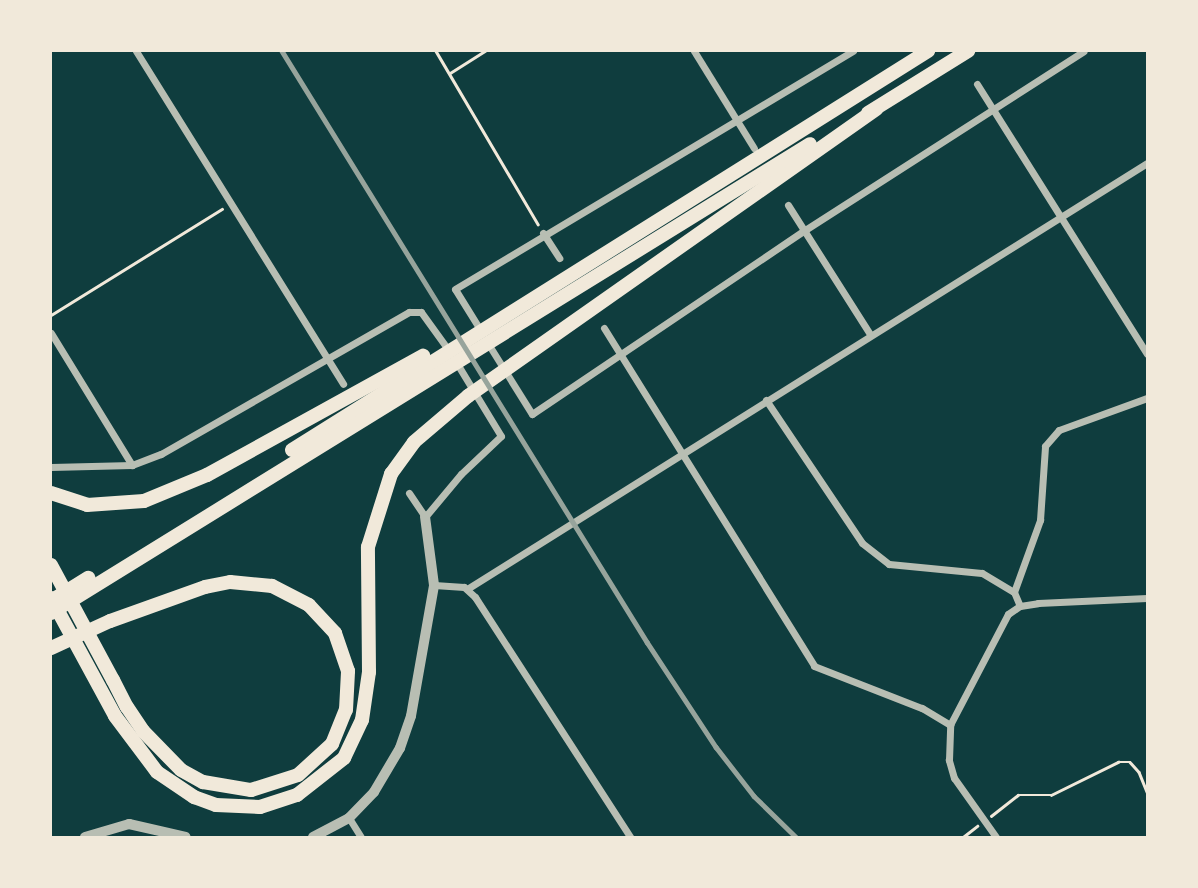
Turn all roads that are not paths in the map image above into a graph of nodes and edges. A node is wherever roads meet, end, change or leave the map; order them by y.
1 (136, 51) edge
2 (694, 51) edge
3 (853, 51) edge
4 (928, 51) edge
5 (968, 51) edge
6 (1084, 51) edge
7 (977, 84) dead end
8 (993, 107) junction
9 (876, 109) junction
10 (738, 123) junction
11 (754, 148) dead end
12 (1147, 163) edge
13 (788, 205) dead end
14 (1060, 217) junction
15 (805, 230) junction
16 (543, 233) junction
17 (559, 258) dead end
18 (604, 328) dead end
19 (51, 333) edge
20 (870, 334) junction
21 (1147, 354) edge
22 (620, 355) junction
23 (431, 356) junction
24 (328, 360) junction
25 (343, 384) dead end
26 (1147, 398) edge
27 (766, 400) junction
28 (681, 454) junction
29 (132, 465) junction
30 (51, 467) edge
31 (51, 493) edge
32 (409, 493) dead end
33 (425, 517) junction
34 (51, 565) edge
35 (91, 581) junction
36 (434, 585) junction
37 (467, 589) junction
38 (1014, 592) junction
39 (1147, 598) edge
40 (51, 600) edge
41 (1020, 606) junction
42 (51, 613) edge
43 (51, 648) edge
44 (950, 725) junction
45 (349, 818) junction
46 (175, 835) edge
47 (85, 837) edge
48 (186, 837) edge
49 (313, 837) edge
50 (361, 837) edge
51 (630, 837) edge
52 (996, 837) edge

1 - 24 street
2 - 10 street
3 - 10 street
4 - 23 highway
5 - 9 highway
6 - 8 street
7 - 8 street
8 - 14 street
8 - 15 street
9 - 35 highway
9 - 40 highway
10 - 11 street
10 - 16 street
12 - 14 street
13 - 15 street
14 - 20 street
14 - 21 street
15 - 20 street
15 - 22 street
16 - 17 street
16 - 22 street
18 - 22 street
19 - 29 street
20 - 27 street
22 - 28 street
23 - 31 highway
23 - 35 highway
24 - 25 street
24 - 29 street
24 - 33 street
26 - 38 street
27 - 28 street
27 - 38 street
28 - 37 street
28 - 44 street
29 - 30 street
32 - 33 street
33 - 36 street
34 - 43 highway
35 - 40 highway
35 - 42 highway
36 - 37 street
36 - 45 street
37 - 51 street
38 - 41 street
39 - 41 street
41 - 44 street
44 - 52 street
45 - 49 street
45 - 50 street
46 - 47 street
46 - 48 street

